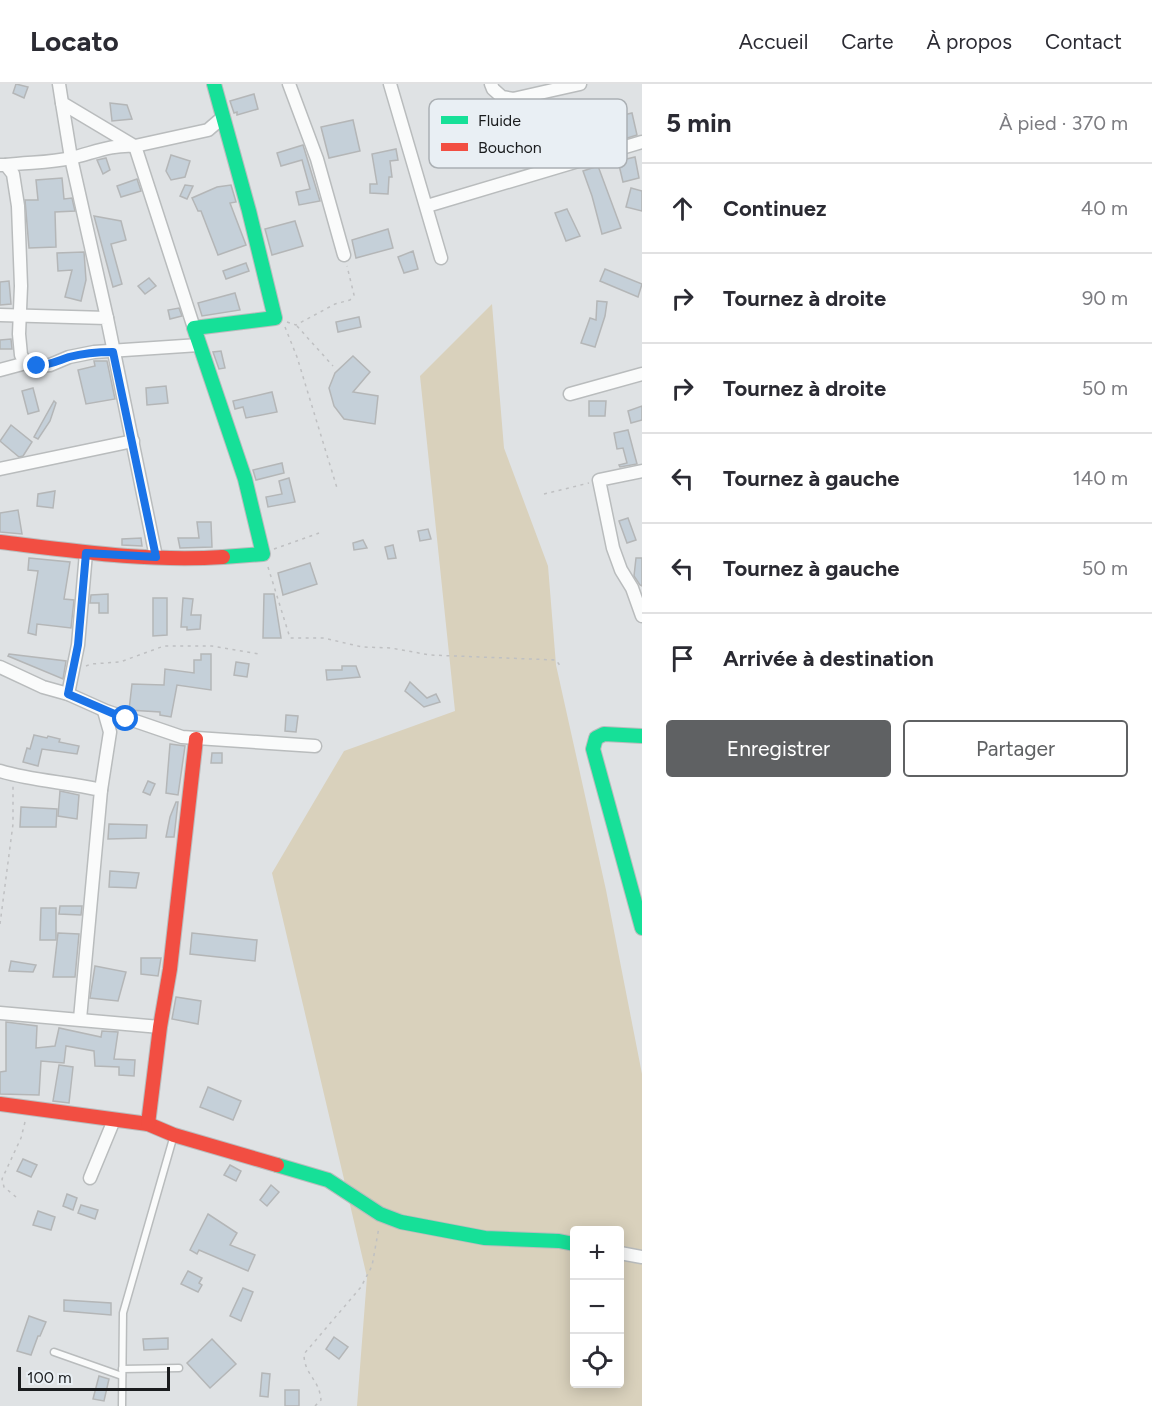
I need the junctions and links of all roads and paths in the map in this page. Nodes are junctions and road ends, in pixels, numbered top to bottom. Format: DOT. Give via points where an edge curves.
graph roads {
  1 [pos="59,84"];
  2 [pos="214,84"];
  3 [pos="289,84"];
  4 [pos="390,84"];
  5 [pos="491,84"];
  6 [pos="580,84"];
  7 [pos="62,103"];
  8 [pos="223,117"];
  9 [pos="208,130"];
  10 [pos="228,136"];
  11 [pos="642,142"];
  12 [pos="135,146"];
  13 [pos="627,146"];
  14 [pos="71,158"];
  15 [pos="3,165"];
  16 [pos="555,168"];
  17 [pos="427,206"];
  18 [pos="344,255"];
  19 [pos="441,258"];
  20 [pos="0,315"];
  21 [pos="20,315"];
  22 [pos="107,318"];
  23 [pos="275,318"];
  24 [pos="296,325"];
  25 [pos="194,328"];
  26 [pos="199,345"];
  27 [pos="113,352"];
  28 [pos="26,363"];
  29 [pos="333,366"];
  30 [pos="0,370"];
  31 [pos="642,374"];
  32 [pos="570,394"];
  33 [pos="133,441"];
  34 [pos="0,469"];
  35 [pos="642,471"];
  36 [pos="599,480"];
  37 [pos="337,488"];
  38 [pos="544,494"];
  39 [pos="319,533"];
  40 [pos="0,542"];
  41 [pos="86,553"];
  42 [pos="263,554"];
  43 [pos="156,557"];
  44 [pos="642,616"];
  45 [pos="259,654"];
  46 [pos="0,667"];
  47 [pos="561,667"];
  48 [pos="72,674"];
  49 [pos="68,694"];
  50 [pos="104,711"];
  51 [pos="126,719"];
  52 [pos="110,732"];
  53 [pos="642,736"];
  54 [pos="196,739"];
  55 [pos="315,746"];
  56 [pos="0,771"];
  57 [pos="13,775"];
  58 [pos="101,790"];
  59 [pos="0,924"];
  60 [pos="642,928"];
  61 [pos="0,1013"];
  62 [pos="80,1019"];
  63 [pos="160,1027"];
  64 [pos="0,1104"];
  65 [pos="28,1108"];
  66 [pos="114,1120"];
  67 [pos="148,1124"];
  68 [pos="174,1135"];
  69 [pos="90,1178"];
  70 [pos="16,1197"];
  71 [pos="380,1214"];
  72 [pos="570,1243"];
  73 [pos="624,1254"];
  74 [pos="642,1257"];
  75 [pos="54,1352"];
  76 [pos="179,1368"];
  77 [pos="122,1369"];
  78 [pos="122,1376"];
  79 [pos="122,1406"];
  80 [pos="315,1406"];
  1 -- 7 [label="street"];
  2 -- 8 [label="street"];
  3 -- 18 [label="street" via="317,159"];
  4 -- 17 [label="street"];
  5 -- 6 [label="street" via="502,97 513,99"];
  7 -- 12 [label="street"];
  7 -- 14 [label="street"];
  8 -- 9 [label="street"];
  8 -- 10 [label="street"];
  9 -- 10 [label="street"];
  9 -- 12 [label="street"];
  10 -- 23 [label="street"];
  11 -- 13 [label="street"];
  12 -- 14 [label="street" via="122,145"];
  12 -- 25 [label="street"];
  14 -- 15 [label="street"];
  14 -- 22 [label="street"];
  15 -- 21 [label="street" via="13,174 18,206"];
  16 -- 17 [label="street"];
  17 -- 19 [label="street"];
  18 -- 24 [label="path" via="354,296"];
  20 -- 21 [label="street"];
  21 -- 22 [label="street"];
  21 -- 28 [label="street" via="21,349"];
  22 -- 27 [label="street"];
  23 -- 24 [label="path"];
  23 -- 25 [label="street"];
  23 -- 37 [label="path" via="285,327 297,357"];
  24 -- 29 [label="path"];
  25 -- 26 [label="street"];
  26 -- 27 [label="street"];
  26 -- 42 [label="street" via="244,479"];
  27 -- 28 [label="street" via="94,352 50,365"];
  27 -- 33 [label="street"];
  28 -- 30 [label="street"];
  31 -- 32 [label="street"];
  33 -- 34 [label="street"];
  33 -- 43 [label="street"];
  35 -- 36 [label="street"];
  36 -- 38 [label="path"];
  36 -- 44 [label="street" via="613,548"];
  39 -- 42 [label="path"];
  40 -- 41 [label="street"];
  41 -- 43 [label="street"];
  41 -- 48 [label="street"];
  42 -- 43 [label="street"];
  42 -- 47 [label="path" via="290,638 324,638 362,648 430,655 556,660"];
  45 -- 48 [label="path" via="212,646 164,646 120,662 91,663"];
  46 -- 49 [label="street"];
  48 -- 49 [label="street"];
  49 -- 50 [label="street"];
  50 -- 51 [label="street"];
  50 -- 52 [label="street"];
  51 -- 52 [label="street"];
  51 -- 54 [label="street"];
  52 -- 58 [label="street"];
  53 -- 60 [label="street" via="604,734 596,738 594,749"];
  54 -- 55 [label="street"];
  54 -- 63 [label="street"];
  56 -- 57 [label="street"];
  57 -- 58 [label="street"];
  57 -- 59 [label="path" via="13,824"];
  58 -- 62 [label="street"];
  61 -- 62 [label="street"];
  62 -- 63 [label="street"];
  63 -- 67 [label="street"];
  64 -- 65 [label="street"];
  65 -- 66 [label="street"];
  65 -- 70 [label="path" via="21,1138 2,1179 4,1187"];
  66 -- 67 [label="street"];
  66 -- 69 [label="street"];
  67 -- 68 [label="street"];
  68 -- 71 [label="street" via="328,1180"];
  68 -- 77 [label="lane" via="123,1313"];
  71 -- 72 [label="street" via="401,1222 485,1238"];
  71 -- 80 [label="path" via="372,1266 361,1287 304,1354 304,1364 320,1388 321,1400"];
  73 -- 74 [label="street"];
  75 -- 78 [label="lane"];
  76 -- 77 [label="lane"];
  77 -- 78 [label="lane"];
  78 -- 79 [label="lane"];
}
